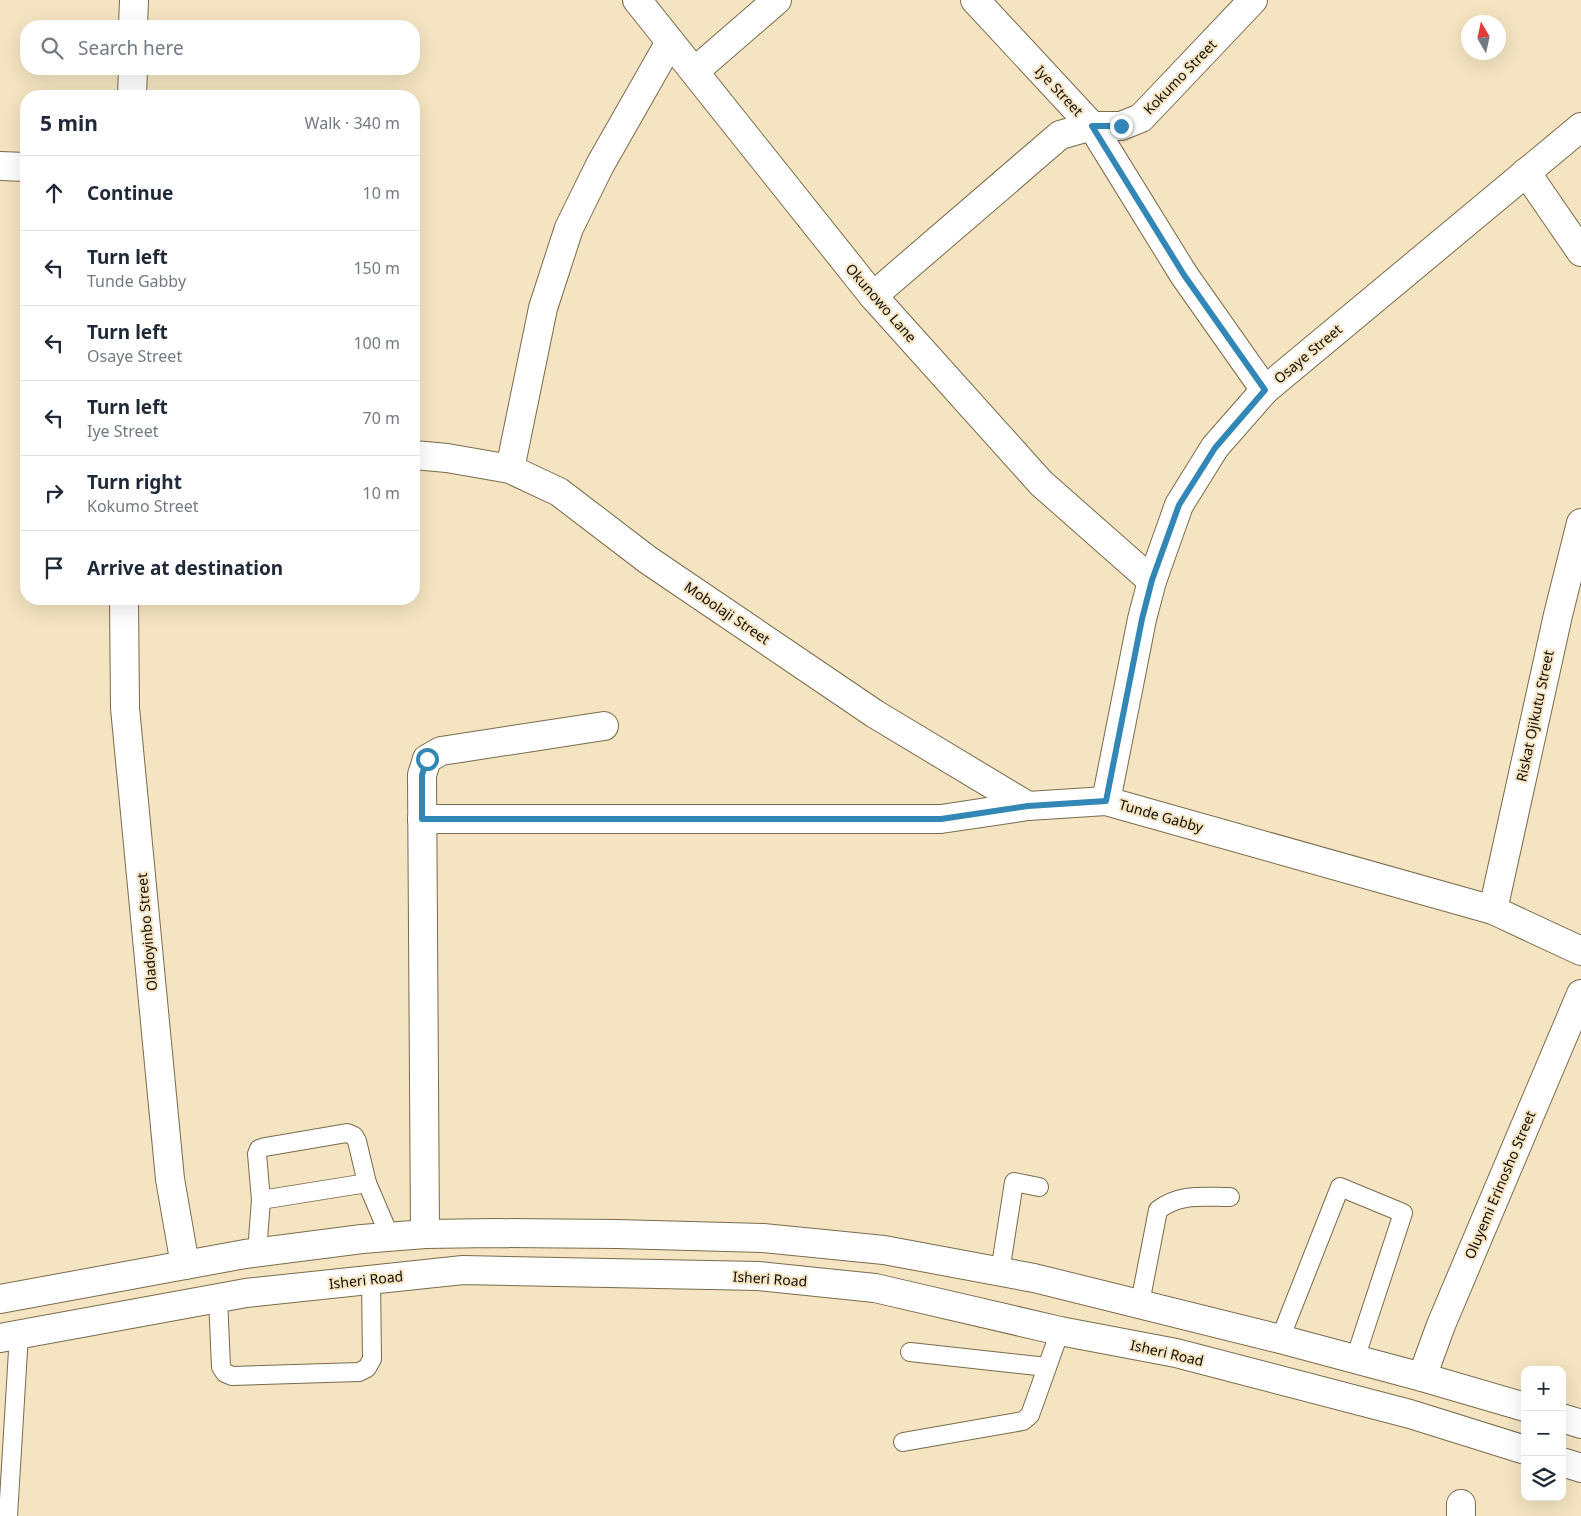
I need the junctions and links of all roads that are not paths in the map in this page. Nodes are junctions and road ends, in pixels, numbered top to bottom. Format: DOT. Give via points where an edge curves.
graph roads {
  1 [pos="134,0"];
  2 [pos="638,0"];
  3 [pos="777,0"];
  4 [pos="975,0"];
  5 [pos="1253,0"];
  6 [pos="133,20"];
  7 [pos="670,42"];
  8 [pos="695,72"];
  9 [pos="132,75"];
  10 [pos="132,90"];
  11 [pos="1092,126"];
  12 [pos="1581,127"];
  13 [pos="0,166"];
  14 [pos="20,167"];
  15 [pos="1526,172"];
  16 [pos="1581,252"];
  17 [pos="873,296"];
  18 [pos="1265,390"];
  19 [pos="420,456"];
  20 [pos="510,469"];
  21 [pos="1581,523"];
  22 [pos="1152,580"];
  23 [pos="124,605"];
  24 [pos="604,726"];
  25 [pos="1106,801"];
  26 [pos="1028,806"];
  27 [pos="422,819"];
  28 [pos="1493,910"];
  29 [pos="1581,951"];
  30 [pos="1581,994"];
  31 [pos="367,1183"];
  32 [pos="1039,1187"];
  33 [pos="1230,1197"];
  34 [pos="261,1200"];
  35 [pos="425,1234"];
  36 [pos="390,1237"];
  37 [pos="884,1250"];
  38 [pos="256,1252"];
  39 [pos="185,1265"];
  40 [pos="1000,1272"];
  41 [pos="371,1280"];
  42 [pos="876,1288"];
  43 [pos="218,1298"];
  44 [pos="0,1299"];
  45 [pos="1140,1303"];
  46 [pos="1060,1331"];
  47 [pos="10,1336"];
  48 [pos="1280,1339"];
  49 [pos="910,1352"];
  50 [pos="1356,1359"];
  51 [pos="1047,1367"];
  52 [pos="1422,1377"];
  53 [pos="1521,1406"];
  54 [pos="1566,1419"];
  55 [pos="1581,1424"];
  56 [pos="903,1442"];
  57 [pos="1521,1449"];
  58 [pos="1566,1463"];
  59 [pos="1581,1468"];
  60 [pos="8,1516"];
  1 -- 6 [label="street"];
  2 -- 7 [label="street, Okunowo Lane"];
  3 -- 8 [label="street"];
  4 -- 11 [label="street, Iye Street"];
  5 -- 11 [label="street, Kokumo Street" via="1141,118 1121,126"];
  7 -- 8 [label="street, Okunowo Lane"];
  7 -- 20 [label="street" via="600,165 569,228 543,308"];
  8 -- 17 [label="street, Okunowo Lane"];
  9 -- 10 [label="street"];
  11 -- 17 [label="street, Kokumo Street" via="1060,135"];
  11 -- 18 [label="street, Iye Street" via="1184,275"];
  12 -- 15 [label="street, Osaye Street"];
  13 -- 14 [label="street"];
  15 -- 16 [label="street"];
  15 -- 18 [label="street, Osaye Street"];
  17 -- 22 [label="street, Okunowo Lane" via="1041,483"];
  18 -- 22 [label="street, Osaye Street" via="1215,448 1179,505"];
  19 -- 20 [label="street, Mobolaji Street"];
  20 -- 26 [label="street, Mobolaji Street" via="560,492 648,560 876,714"];
  21 -- 28 [label="street, Riskat Ojikutu Street"];
  22 -- 25 [label="street, Osaye Street"];
  23 -- 39 [label="street, Oladoyinbo Street" via="125,708 170,1179"];
  24 -- 27 [label="street" via="441,751 427,759 422,775"];
  25 -- 26 [label="street, Tunde Gabby"];
  25 -- 28 [label="street, Tunde Gabby"];
  26 -- 27 [label="street, Tunde Gabby" via="941,819"];
  27 -- 35 [label="street"];
  28 -- 29 [label="street, Tunde Gabby"];
  30 -- 52 [label="street, Oluyemi Erinosho Street"];
  31 -- 34 [label="lane"];
  31 -- 34 [label="lane" via="357,1141 347,1133 265,1146 257,1154"];
  31 -- 36 [label="lane"];
  32 -- 40 [label="lane" via="1014,1182"];
  33 -- 45 [label="lane" via="1182,1198 1168,1202 1158,1210"];
  34 -- 38 [label="lane"];
  35 -- 36 [label="street"];
  35 -- 37 [label="street" via="754,1238"];
  36 -- 38 [label="street"];
  37 -- 40 [label="street"];
  37 -- 42 [label="street"];
  38 -- 39 [label="street"];
  39 -- 44 [label="street"];
  40 -- 45 [label="street"];
  41 -- 42 [label="street, Isheri Road" via="463,1270 599,1272 758,1276"];
  41 -- 43 [label="street, Isheri Road" via="246,1292"];
  41 -- 43 [label="lane" via="372,1359 367,1368 359,1372 232,1376 225,1373 221,1366"];
  42 -- 46 [label="street, Isheri Road"];
  43 -- 47 [label="street, Isheri Road"];
  45 -- 48 [label="street"];
  46 -- 51 [label="lane"];
  46 -- 57 [label="street, Isheri Road" via="1176,1353 1410,1414"];
  47 -- 60 [label="lane"];
  48 -- 50 [label="street"];
  48 -- 50 [label="lane" via="1340,1187 1403,1213"];
  49 -- 51 [label="lane"];
  50 -- 52 [label="street"];
  51 -- 56 [label="lane" via="1030,1415 1023,1421"];
  52 -- 53 [label="street"];
  54 -- 55 [label="street"];
  58 -- 59 [label="street"];
}
